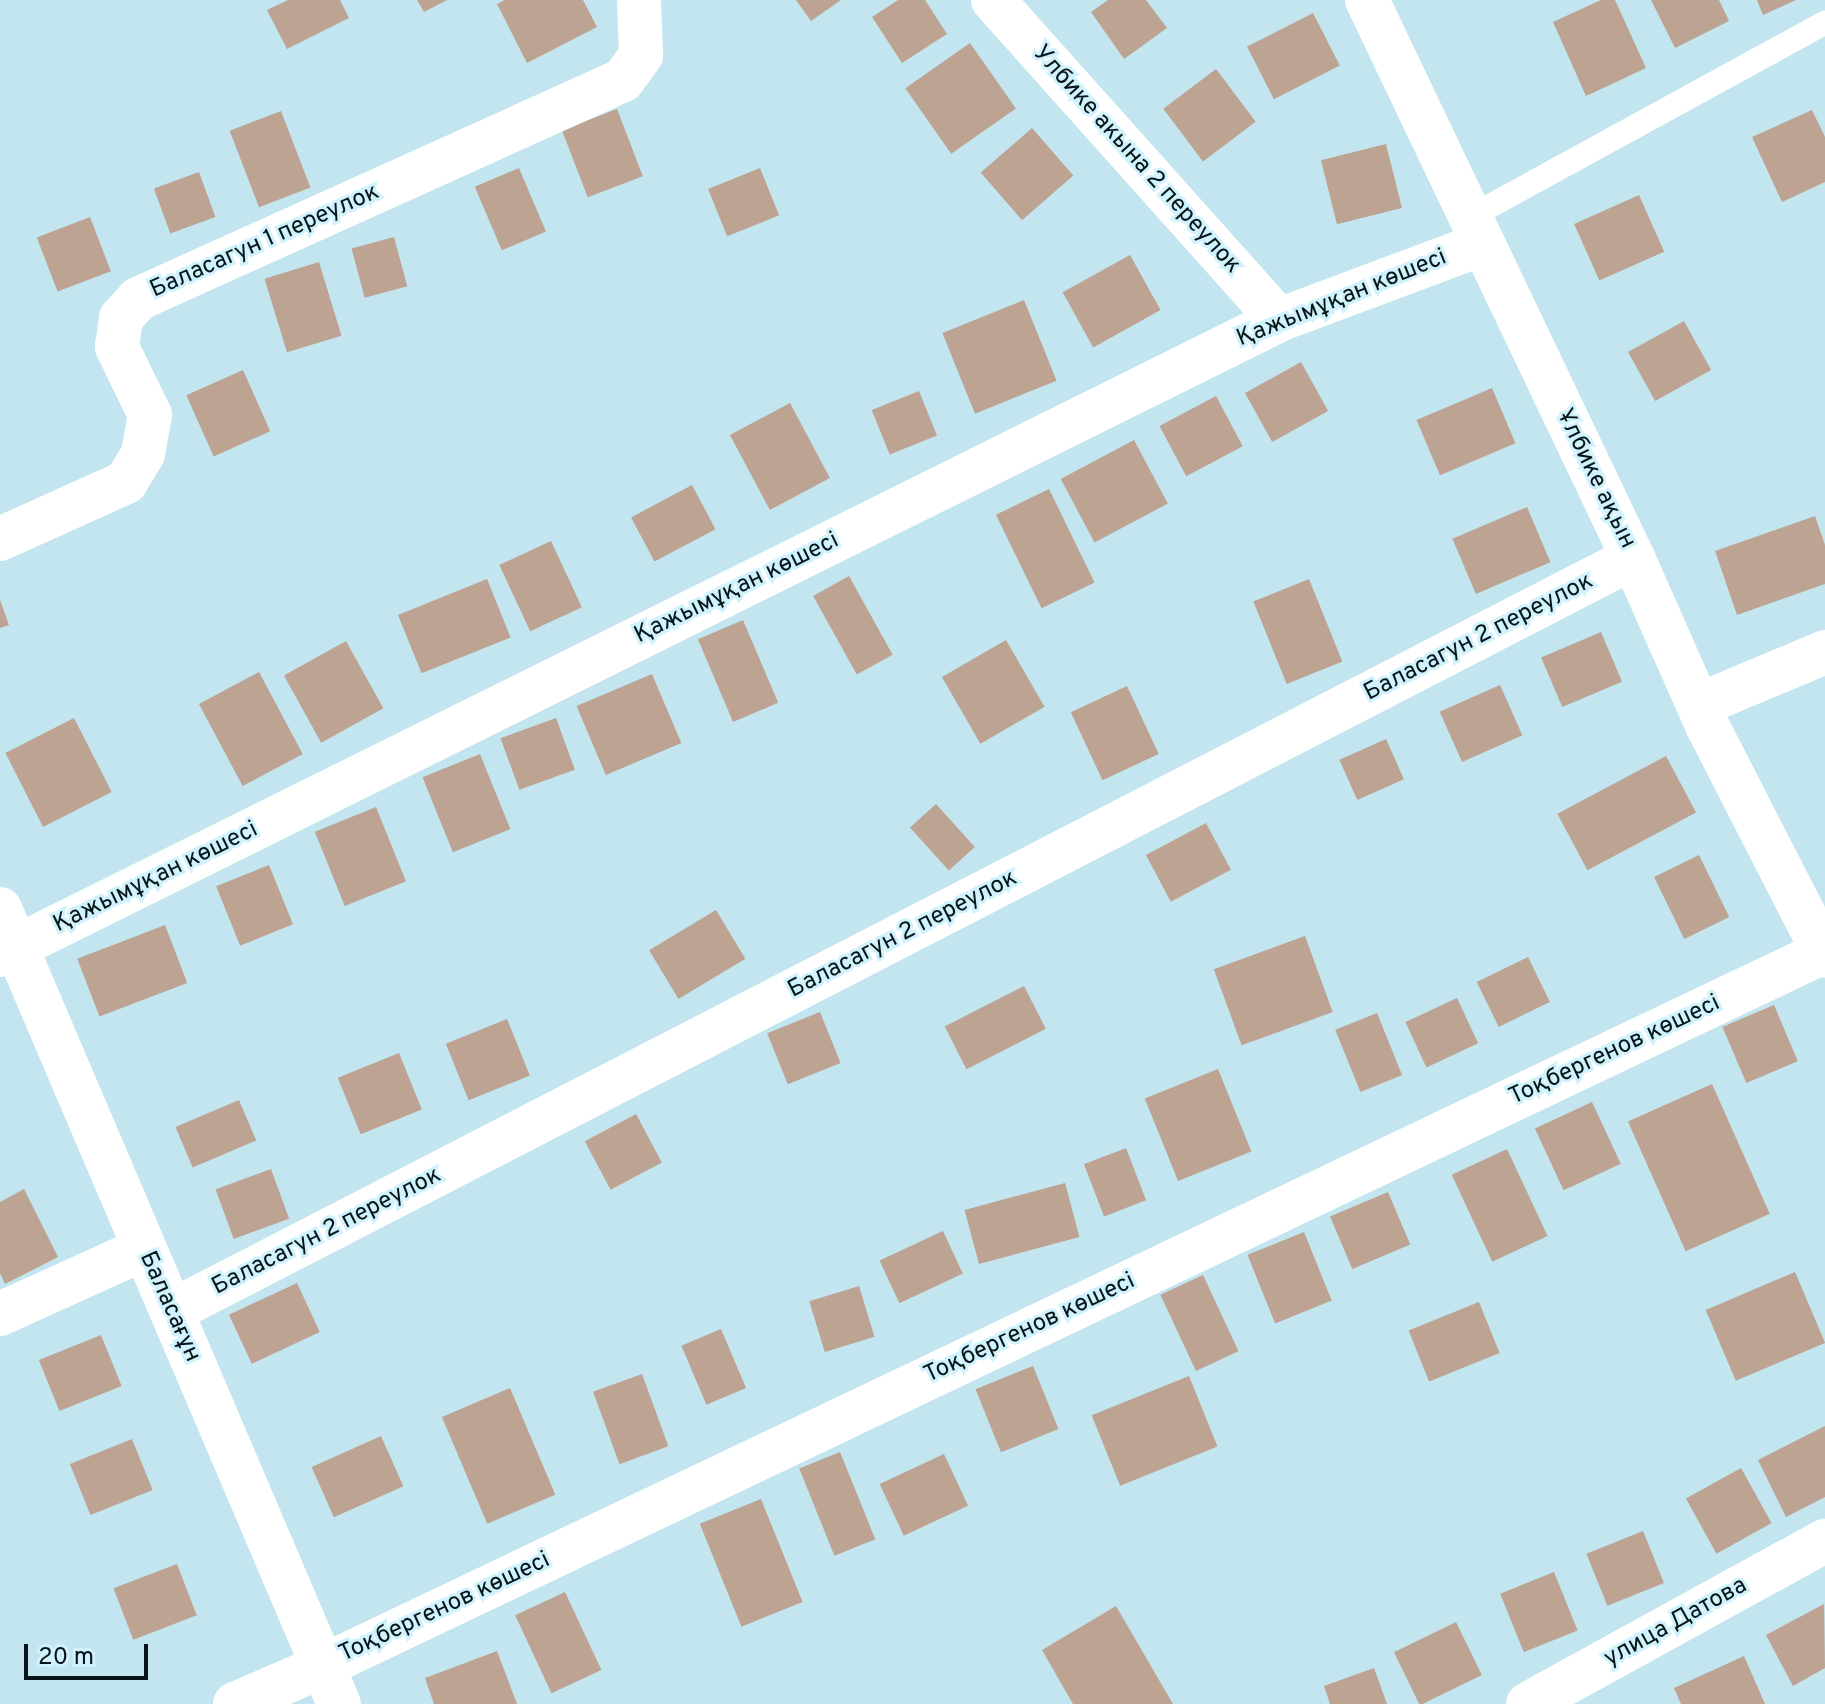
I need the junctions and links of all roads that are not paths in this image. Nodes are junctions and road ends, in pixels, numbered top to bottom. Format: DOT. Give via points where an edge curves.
graph roads {
  1 [pos="639,0"];
  2 [pos="993,0"];
  3 [pos="1367,0"];
  4 [pos="1825,23"];
  5 [pos="1476,230"];
  6 [pos="1279,320"];
  7 [pos="0,539"];
  8 [pos="1633,558"];
  9 [pos="1825,652"];
  10 [pos="1699,705"];
  11 [pos="5,937"];
  12 [pos="1824,954"];
  13 [pos="143,1249"];
  14 [pos="172,1311"];
  15 [pos="0,1314"];
  16 [pos="1825,1541"];
  17 [pos="331,1685"];
  18 [pos="235,1704"];
  19 [pos="1528,1704"];
  1 -- 7 [label="street, Баласагун 1 переулок" via="641,55 623,80 138,299 121,318 117,347 150,415 143,454 126,482"];
  2 -- 6 [label="street, Улбике акына 2 переулок"];
  3 -- 5 [label="street, Ұлбике ақын"];
  4 -- 5 [label="lane"];
  5 -- 6 [label="street, Қажымұқан көшесі"];
  5 -- 8 [label="street, Ұлбике ақын"];
  6 -- 11 [label="street, Қажымұқан көшесі"];
  8 -- 10 [label="street, Ұлбике ақын"];
  8 -- 14 [label="street, Баласагун 2 переулок"];
  9 -- 10 [label="street"];
  10 -- 12 [label="street, Ұлбике ақын"];
  11 -- 13 [label="street, Баласағұн"];
  12 -- 17 [label="street, Тоқбергенов көшесі"];
  13 -- 14 [label="street, Баласағұн"];
  13 -- 15 [label="street"];
  14 -- 17 [label="street, Баласағұн"];
  16 -- 19 [label="street, улица Датова"];
  17 -- 18 [label="street, Тоқбергенов көшесі"];
}
